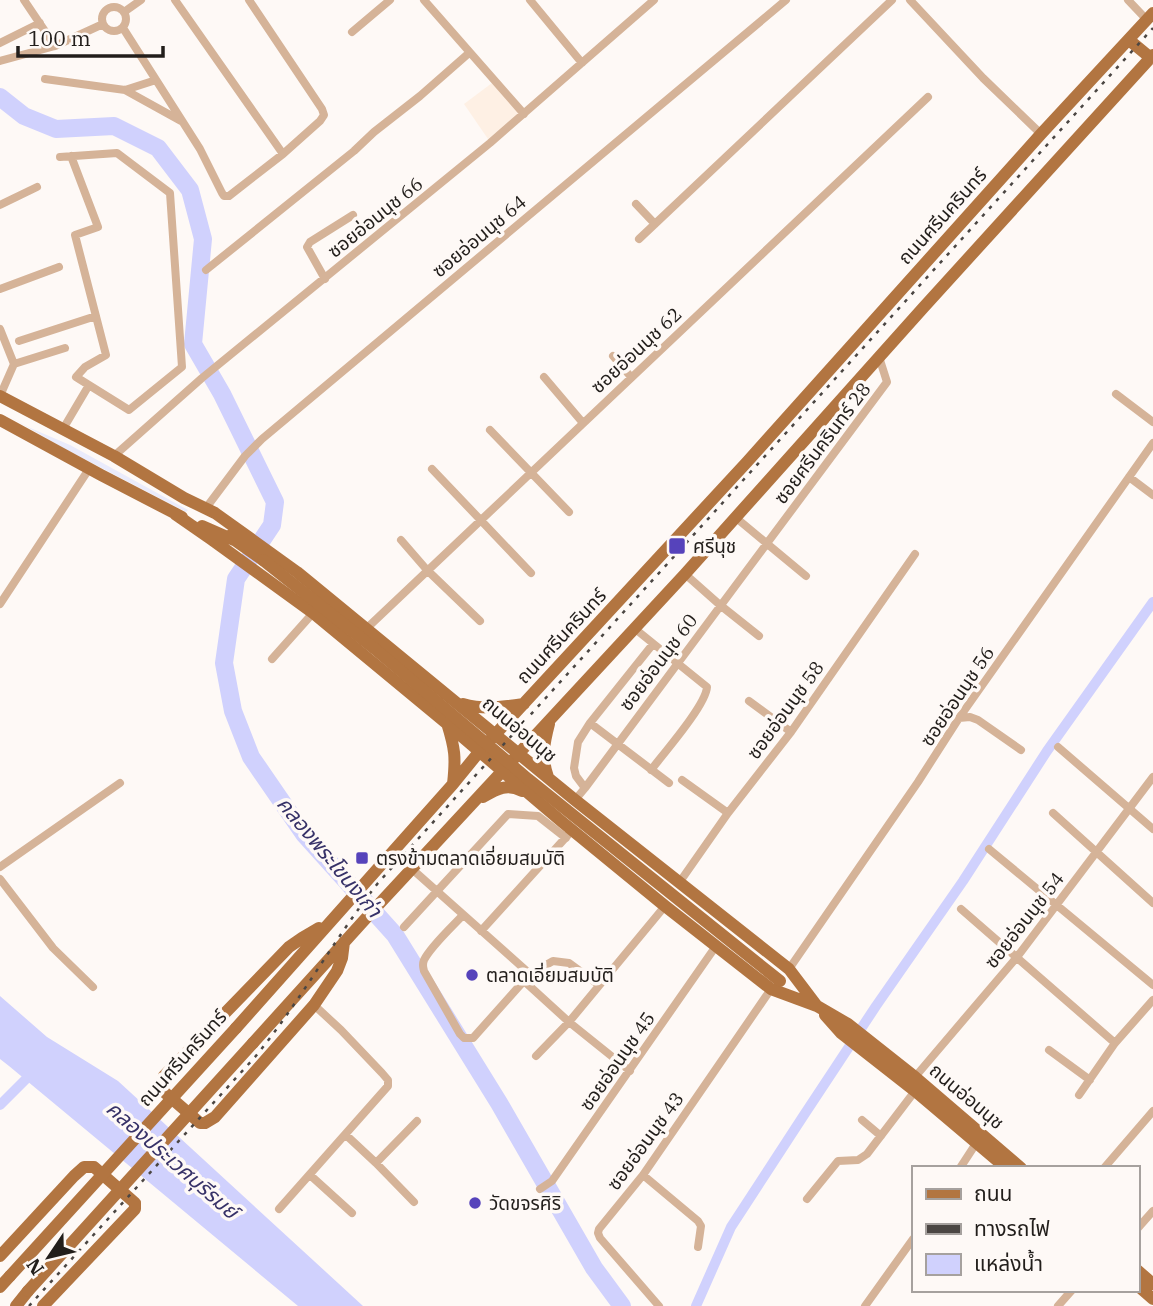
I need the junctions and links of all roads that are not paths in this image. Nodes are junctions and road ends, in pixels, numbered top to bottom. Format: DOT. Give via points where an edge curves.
graph roads {
  1 [pos="24,0"];
  2 [pos="101,0"];
  3 [pos="141,0"];
  4 [pos="175,0"];
  5 [pos="249,0"];
  6 [pos="390,0"];
  7 [pos="424,0"];
  8 [pos="530,0"];
  9 [pos="638,0"];
  10 [pos="654,0"];
  11 [pos="786,0"];
  12 [pos="892,0"];
  13 [pos="910,0"];
  14 [pos="1128,0"];
  15 [pos="644,8"];
  16 [pos="108,9"];
  17 [pos="124,12"];
  18 [pos="1150,16"];
  19 [pos="40,23"];
  20 [pos="103,24"];
  21 [pos="123,28"];
  22 [pos="352,32"];
  23 [pos="1129,40"];
  24 [pos="0,43"];
  25 [pos="55,46"];
  26 [pos="469,52"];
  27 [pos="1152,57"];
  28 [pos="0,61"];
  29 [pos="582,62"];
  30 [pos="45,79"];
  31 [pos="156,80"];
  32 [pos="125,90"];
  33 [pos="928,97"];
  34 [pos="524,114"];
  35 [pos="183,123"];
  36 [pos="1041,134"];
  37 [pos="283,154"];
  38 [pos="71,156"];
  39 [pos="60,157"];
  40 [pos="37,187"];
  41 [pos="636,204"];
  42 [pos="0,205"];
  43 [pos="353,215"];
  44 [pos="655,224"];
  45 [pos="639,239"];
  46 [pos="59,267"];
  47 [pos="206,270"];
  48 [pos="324,279"];
  49 [pos="0,289"];
  50 [pos="96,316"];
  51 [pos="0,329"];
  52 [pos="19,341"];
  53 [pos="65,348"];
  54 [pos="613,356"];
  55 [pos="879,357"];
  56 [pos="14,364"];
  57 [pos="544,377"];
  58 [pos="631,377"];
  59 [pos="89,385"];
  60 [pos="1116,394"];
  61 [pos="0,396"];
  62 [pos="0,420"];
  63 [pos="1153,422"];
  64 [pos="583,423"];
  65 [pos="63,429"];
  66 [pos="490,430"];
  67 [pos="1153,443"];
  68 [pos="114,456"];
  69 [pos="89,469"];
  70 [pos="432,469"];
  71 [pos="531,472"];
  72 [pos="1129,477"];
  73 [pos="1153,495"];
  74 [pos="184,498"];
  75 [pos="206,508"];
  76 [pos="569,512"];
  77 [pos="175,514"];
  78 [pos="735,517"];
  79 [pos="480,520"];
  80 [pos="234,540"];
  81 [pos="401,540"];
  82 [pos="766,544"];
  83 [pos="915,554"];
  84 [pos="427,570"];
  85 [pos="531,573"];
  86 [pos="685,574"];
  87 [pos="806,576"];
  88 [pos="0,604"];
  89 [pos="720,605"];
  90 [pos="313,613"];
  91 [pos="480,621"];
  92 [pos="367,628"];
  93 [pos="634,628"];
  94 [pos="759,636"];
  95 [pos="653,644"];
  96 [pos="272,659"];
  97 [pos="678,662"];
  98 [pos="431,681"];
  99 [pos="416,698"];
  100 [pos="749,701"];
  101 [pos="459,703"];
  102 [pos="524,704"];
  103 [pos="959,718"];
  104 [pos="550,720"];
  105 [pos="446,723"];
  106 [pos="590,723"];
  107 [pos="791,732"];
  108 [pos="495,735"];
  109 [pos="617,744"];
  110 [pos="1058,747"];
  111 [pos="1020,750"];
  112 [pos="479,752"];
  113 [pos="519,753"];
  114 [pos="651,770"];
  115 [pos="502,771"];
  116 [pos="548,777"];
  117 [pos="1153,777"];
  118 [pos="682,780"];
  119 [pos="120,783"];
  120 [pos="669,783"];
  121 [pos="453,784"];
  122 [pos="585,788"];
  123 [pos="531,796"];
  124 [pos="575,800"];
  125 [pos="473,803"];
  126 [pos="1130,807"];
  127 [pos="728,813"];
  128 [pos="1053,814"];
  129 [pos="561,821"];
  130 [pos="1153,829"];
  131 [pos="569,833"];
  132 [pos="989,849"];
  133 [pos="1096,852"];
  134 [pos="0,867"];
  135 [pos="412,869"];
  136 [pos="0,879"];
  137 [pos="679,883"];
  138 [pos="437,892"];
  139 [pos="1153,903"];
  140 [pos="1055,905"];
  141 [pos="665,906"];
  142 [pos="961,909"];
  143 [pos="463,915"];
  144 [pos="327,924"];
  145 [pos="404,927"];
  146 [pos="481,931"];
  147 [pos="344,942"];
  148 [pos="716,946"];
  149 [pos="1017,957"];
  150 [pos="789,969"];
  151 [pos="527,978"];
  152 [pos="599,985"];
  153 [pos="775,985"];
  154 [pos="1153,985"];
  155 [pos="93,987"];
  156 [pos="1153,1000"];
  157 [pos="314,1005"];
  158 [pos="817,1006"];
  159 [pos="569,1022"];
  160 [pos="1115,1043"];
  161 [pos="1049,1049"];
  162 [pos="536,1056"];
  163 [pos="630,1071"];
  164 [pos="1090,1080"];
  165 [pos="913,1085"];
  166 [pos="1079,1095"];
  167 [pos="1153,1111"];
  168 [pos="862,1120"];
  169 [pos="417,1121"];
  170 [pos="346,1135"];
  171 [pos="881,1136"];
  172 [pos="977,1142"];
  173 [pos="376,1163"];
  174 [pos="961,1166"];
  175 [pos="1004,1166"];
  176 [pos="1018,1166"];
  177 [pos="1106,1166"];
  178 [pos="310,1175"];
  179 [pos="643,1175"];
  180 [pos="546,1186"];
  181 [pos="807,1199"];
  182 [pos="414,1202"];
  183 [pos="279,1209"];
  184 [pos="352,1213"];
  185 [pos="912,1239"];
  186 [pos="698,1247"];
  187 [pos="0,1256"];
  188 [pos="1139,1272"];
  189 [pos="1153,1284"];
  190 [pos="0,1287"];
  191 [pos="1139,1287"];
  192 [pos="1070,1292"];
  193 [pos="1153,1299"];
  194 [pos="16,1306"];
  195 [pos="43,1306"];
  196 [pos="660,1306"];
  197 [pos="864,1306"];
  198 [pos="1058,1306"];
  1 -- 19 [label="street"];
  2 -- 16 [label="street"];
  3 -- 17 [label="street"];
  4 -- 37 [label="street"];
  5 -- 37 [label="street" via="324,115"];
  6 -- 22 [label="street"];
  7 -- 26 [label="street"];
  8 -- 29 [label="street"];
  9 -- 15 [label="street"];
  10 -- 15 [label="street, ซอยอ่อนนุช 66"];
  11 -- 75 [label="street, ซอยอ่อนนุช 64" via="262,439"];
  12 -- 44 [label="street"];
  13 -- 36 [label="street"];
  14 -- 18 [label="street"];
  15 -- 29 [label="street, ซอยอ่อนนุช 66"];
  16 -- 17 [label="street"];
  16 -- 20 [label="street"];
  17 -- 21 [label="street"];
  18 -- 23 [label="main road, ถนนศรีนครินทร์"];
  19 -- 24 [label="street"];
  19 -- 25 [label="street"];
  20 -- 21 [label="street" via="112,32"];
  20 -- 25 [label="street"];
  21 -- 31 [label="street"];
  23 -- 27 [label="main road"];
  23 -- 36 [label="main road, ถนนศรีนครินทร์"];
  25 -- 28 [label="street"];
  26 -- 34 [label="street"];
  26 -- 47 [label="street"];
  27 -- 55 [label="main road"];
  29 -- 34 [label="street, ซอยอ่อนนุช 66"];
  30 -- 32 [label="street"];
  31 -- 32 [label="street"];
  31 -- 35 [label="street"];
  32 -- 35 [label="street"];
  33 -- 58 [label="street, ซอยอ่อนนุช 62"];
  34 -- 48 [label="street, ซอยอ่อนนุช 66"];
  35 -- 37 [label="street" via="224,196"];
  36 -- 102 [label="main road, ถนนศรีนครินทร์"];
  38 -- 39 [label="street"];
  38 -- 50 [label="street" via="98,227 75,235"];
  38 -- 59 [label="street" via="117,153 170,193 182,366 128,410"];
  40 -- 42 [label="street"];
  41 -- 44 [label="street"];
  43 -- 48 [label="street" via="307,247"];
  44 -- 45 [label="street"];
  46 -- 49 [label="street"];
  48 -- 68 [label="street, ซอยอ่อนนุช 66"];
  50 -- 52 [label="street"];
  50 -- 59 [label="street" via="106,355 76,377"];
  51 -- 56 [label="street"];
  53 -- 56 [label="street"];
  54 -- 58 [label="street"];
  55 -- 78 [label="main road"];
  55 -- 82 [label="street, ซอยศรีนครินทร์ 28" via="887,382"];
  56 -- 61 [label="street"];
  57 -- 64 [label="street"];
  58 -- 64 [label="street, ซอยอ่อนนุช 62"];
  59 -- 65 [label="street"];
  60 -- 63 [label="street"];
  61 -- 65 [label="main road, ถนนอ่อนนุช"];
  62 -- 69 [label="main road, ถนนอ่อนนุช"];
  64 -- 71 [label="street, ซอยอ่อนนุช 62"];
  65 -- 68 [label="main road, ถนนอ่อนนุช"];
  66 -- 71 [label="street"];
  67 -- 72 [label="street, ซอยอ่อนนุช 56"];
  68 -- 74 [label="main road, ถนนอ่อนนุช"];
  69 -- 77 [label="main road, ถนนอ่อนนุช"];
  69 -- 88 [label="street"];
  70 -- 79 [label="street"];
  71 -- 76 [label="street"];
  71 -- 79 [label="street, ซอยอ่อนนุช 62"];
  72 -- 73 [label="street"];
  72 -- 103 [label="street, ซอยอ่อนนุช 56"];
  74 -- 75 [label="main road, ถนนอ่อนนุช"];
  74 -- 80 [label="main road, ถนนอ่อนนุช"];
  75 -- 92 [label="main road, ถนนอ่อนนุช"];
  77 -- 80 [label="main road, ถนนอ่อนนุช"];
  77 -- 90 [label="main road, ถนนอ่อนนุช"];
  78 -- 82 [label="street"];
  78 -- 86 [label="main road"];
  79 -- 84 [label="street, ซอยอ่อนนุช 62"];
  79 -- 85 [label="street"];
  80 -- 153 [label="main road, ถนนอ่อนนุช, bridge" via="314,599"];
  81 -- 84 [label="street"];
  82 -- 87 [label="street"];
  82 -- 89 [label="street, ซอยอ่อนนุช 60"];
  83 -- 107 [label="street, ซอยอ่อนนุช 58"];
  84 -- 91 [label="street"];
  84 -- 92 [label="street, ซอยอ่อนนุช 62"];
  86 -- 89 [label="street"];
  86 -- 93 [label="main road"];
  89 -- 94 [label="street"];
  89 -- 97 [label="street, ซอยอ่อนนุช 60"];
  90 -- 96 [label="street"];
  90 -- 99 [label="main road, ถนนอ่อนนุช"];
  92 -- 98 [label="main road, ถนนอ่อนนุช"];
  93 -- 95 [label="street"];
  93 -- 104 [label="main road"];
  95 -- 97 [label="street"];
  95 -- 106 [label="street"];
  97 -- 109 [label="street, ซอยอ่อนนุช 60"];
  97 -- 114 [label="street" via="705,684 707,693"];
  98 -- 99 [label="main road" via="433,696"];
  98 -- 101 [label="main road, ถนนอ่อนนุช"];
  99 -- 105 [label="main road, ถนนอ่อนนุช"];
  100 -- 107 [label="street"];
  101 -- 102 [label="main road" via="476,708"];
  101 -- 108 [label="main road, ถนนอ่อนนุช"];
  102 -- 108 [label="main road, ถนนศรีนครินทร์"];
  103 -- 111 [label="street" via="978,720"];
  103 -- 150 [label="street, ซอยอ่อนนุช 56"];
  104 -- 113 [label="main road"];
  104 -- 116 [label="main road" via="543,746"];
  105 -- 112 [label="main road, ถนนอ่อนนุช"];
  105 -- 121 [label="main road" via="456,760"];
  106 -- 109 [label="street"];
  106 -- 122 [label="street" via="578,742 574,768"];
  107 -- 127 [label="street, ซอยอ่อนนุช 58"];
  108 -- 112 [label="main road, ถนนศรีนครินทร์"];
  108 -- 113 [label="main road, ถนนอ่อนนุช"];
  109 -- 114 [label="street"];
  109 -- 122 [label="street, ซอยอ่อนนุช 60"];
  110 -- 126 [label="street"];
  112 -- 115 [label="main road, ถนนอ่อนนุช"];
  112 -- 121 [label="main road, ถนนศรีนครินทร์"];
  113 -- 115 [label="main road"];
  113 -- 116 [label="main road, ถนนอ่อนนุช"];
  114 -- 120 [label="street"];
  115 -- 123 [label="main road, ถนนอ่อนนุช"];
  115 -- 125 [label="main road"];
  116 -- 124 [label="main road, ถนนอ่อนนุช"];
  117 -- 126 [label="street, ซอยอ่อนนุช 54"];
  118 -- 127 [label="street"];
  119 -- 134 [label="street"];
  121 -- 144 [label="main road, ถนนศรีนครินทร์"];
  122 -- 124 [label="street, ซอยอ่อนนุช 60"];
  123 -- 125 [label="main road" via="510,786"];
  123 -- 129 [label="main road, ถนนอ่อนนุช"];
  124 -- 129 [label="main road" via="563,802"];
  124 -- 137 [label="main road, ถนนอ่อนนุช"];
  125 -- 135 [label="main road"];
  126 -- 130 [label="street"];
  126 -- 133 [label="street, ซอยอ่อนนุช 54"];
  127 -- 137 [label="street, ซอยอ่อนนุช 58"];
  128 -- 133 [label="street"];
  129 -- 131 [label="main road, ถนนอ่อนนุช"];
  131 -- 138 [label="street" via="538,816 508,814"];
  131 -- 141 [label="main road, ถนนอ่อนนุช"];
  131 -- 146 [label="street"];
  132 -- 140 [label="street"];
  133 -- 139 [label="street"];
  133 -- 140 [label="street, ซอยอ่อนนุช 54"];
  135 -- 138 [label="street"];
  135 -- 147 [label="main road"];
  136 -- 155 [label="street" via="53,948"];
  137 -- 150 [label="main road, ถนนอ่อนนุช"];
  138 -- 143 [label="street"];
  138 -- 145 [label="street"];
  140 -- 149 [label="street, ซอยอ่อนนุช 54"];
  140 -- 154 [label="street"];
  141 -- 148 [label="main road, ถนนอ่อนนุช"];
  141 -- 152 [label="street"];
  142 -- 149 [label="street"];
  143 -- 146 [label="street"];
  143 -- 151 [label="street" via="431,950 423,966 464,1038 473,1038"];
  144 -- 157 [label="main road" via="279,957 164,1076 163,1091 200,1123 210,1120"];
  144 -- 190 [label="main road, ถนนศรีนครินทร์, bridge"];
  146 -- 151 [label="street"];
  147 -- 157 [label="main road" via="334,978"];
  147 -- 194 [label="main road, bridge"];
  148 -- 153 [label="main road, ถนนอ่อนนุช"];
  148 -- 163 [label="street, ซอยอ่อนนุช 45"];
  149 -- 160 [label="street"];
  149 -- 165 [label="street, ซอยอ่อนนุช 54"];
  150 -- 158 [label="main road, ถนนอ่อนนุช"];
  151 -- 152 [label="street" via="553,961 569,962"];
  151 -- 159 [label="street"];
  152 -- 159 [label="street"];
  153 -- 158 [label="main road, ถนนอ่อนนุช"];
  153 -- 179 [label="street, ซอยอ่อนนุช 43"];
  156 -- 160 [label="street"];
  157 -- 170 [label="street" via="388,1080 387,1089"];
  158 -- 165 [label="main road, ถนนอ่อนนุช"];
  159 -- 162 [label="street"];
  159 -- 163 [label="street"];
  160 -- 164 [label="street"];
  161 -- 164 [label="street"];
  163 -- 180 [label="street, ซอยอ่อนนุช 45"];
  164 -- 166 [label="street"];
  165 -- 171 [label="street, ซอยอ่อนนุช 54"];
  165 -- 172 [label="main road, ถนนอ่อนนุช"];
  165 -- 176 [label="main road, ถนนอ่อนนุช"];
  167 -- 177 [label="street"];
  168 -- 171 [label="street"];
  169 -- 173 [label="street"];
  170 -- 173 [label="street"];
  170 -- 178 [label="street"];
  171 -- 181 [label="street, ซอยอ่อนนุช 54" via="858,1160 838,1161"];
  172 -- 174 [label="street"];
  172 -- 175 [label="main road, ถนนอ่อนนุช"];
  173 -- 182 [label="street"];
  178 -- 183 [label="street"];
  178 -- 184 [label="street"];
  179 -- 186 [label="street" via="698,1221"];
  179 -- 196 [label="street, ซอยอ่อนนุช 43" via="598,1233"];
  185 -- 197 [label="street"];
  187 -- 195 [label="main road" via="84,1167 94,1167 135,1203 135,1209"];
  188 -- 189 [label="main road"];
  191 -- 193 [label="main road"];
  192 -- 198 [label="street"];
}
